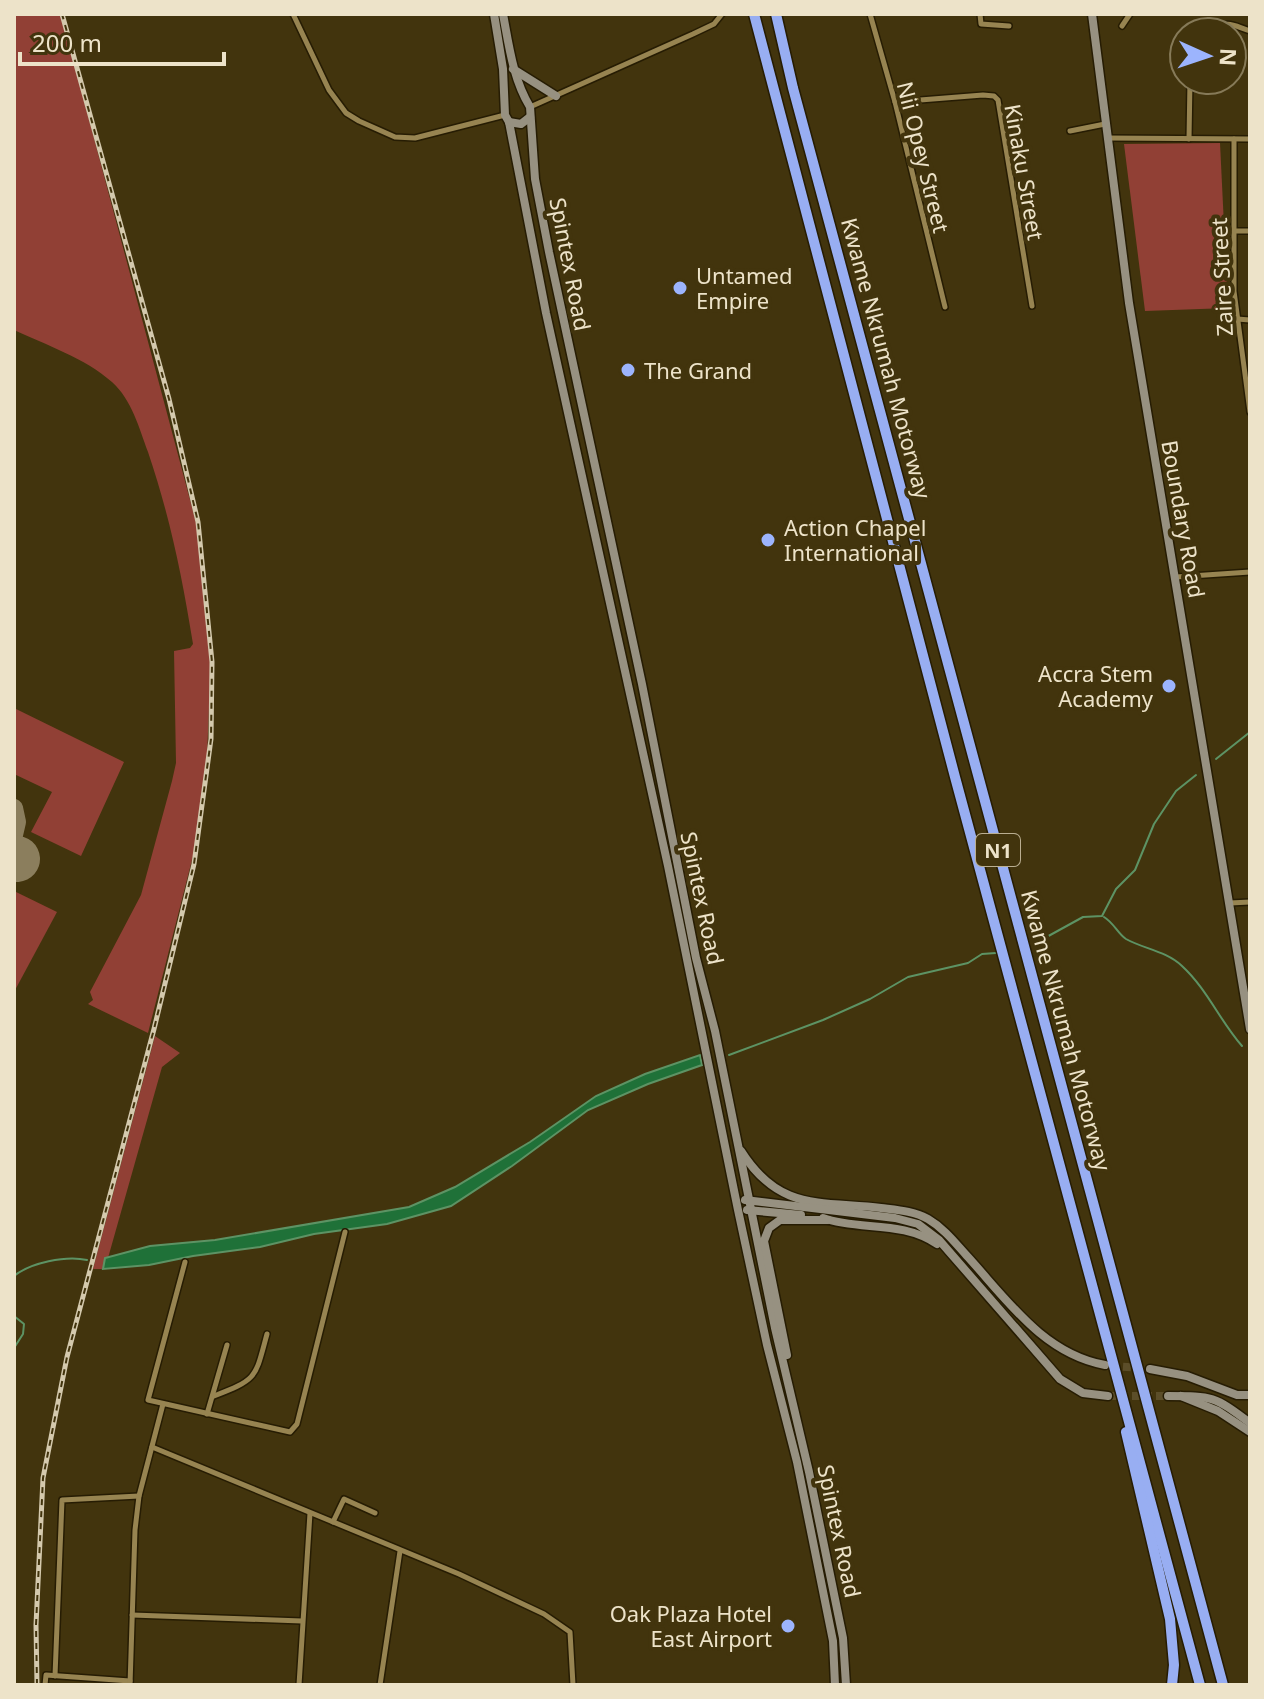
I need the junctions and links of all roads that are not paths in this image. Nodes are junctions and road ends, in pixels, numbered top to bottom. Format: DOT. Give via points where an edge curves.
graph roads {
  1 [pos="293,14"];
  2 [pos="494,14"];
  3 [pos="503,14"];
  4 [pos="722,14"];
  5 [pos="754,14"];
  6 [pos="776,14"];
  7 [pos="870,14"];
  8 [pos="980,14"];
  9 [pos="1092,14"];
  10 [pos="1130,14"];
  11 [pos="1009,26"];
  12 [pos="1122,26"];
  13 [pos="513,69"];
  14 [pos="556,96"];
  15 [pos="1190,96"];
  16 [pos="895,102"];
  17 [pos="528,108"];
  18 [pos="507,114"];
  19 [pos="1105,124"];
  20 [pos="1070,131"];
  21 [pos="1107,138"];
  22 [pos="1189,139"];
  23 [pos="1234,139"];
  24 [pos="1250,139"];
  25 [pos="1234,231"];
  26 [pos="1250,231"];
  27 [pos="1032,306"];
  28 [pos="945,307"];
  29 [pos="1237,319"];
  30 [pos="1250,320"];
  31 [pos="1250,412"];
  32 [pos="1250,572"];
  33 [pos="1176,577"];
  34 [pos="1250,902"];
  35 [pos="1230,903"];
  36 [pos="1249,1010"];
  37 [pos="1250,1029"];
  38 [pos="738,1147"];
  39 [pos="749,1205"];
  40 [pos="737,1206"];
  41 [pos="828,1220"];
  42 [pos="345,1232"];
  43 [pos="947,1251"];
  44 [pos="185,1262"];
  45 [pos="982,1273"];
  46 [pos="982,1291"];
  47 [pos="267,1334"];
  48 [pos="227,1345"];
  49 [pos="1105,1365"];
  50 [pos="1150,1369"];
  51 [pos="789,1388"];
  52 [pos="1250,1395"];
  53 [pos="214,1396"];
  54 [pos="1108,1396"];
  55 [pos="1168,1396"];
  56 [pos="1181,1396"];
  57 [pos="163,1404"];
  58 [pos="1124,1406"];
  59 [pos="207,1414"];
  60 [pos="1250,1420"];
  61 [pos="1250,1432"];
  62 [pos="152,1447"];
  63 [pos="139,1496"];
  64 [pos="310,1513"];
  65 [pos="375,1513"];
  66 [pos="333,1522"];
  67 [pos="400,1551"];
  68 [pos="132,1615"];
  69 [pos="302,1621"];
  70 [pos="55,1676"];
  71 [pos="130,1683"];
  72 [pos="45,1685"];
  73 [pos="299,1685"];
  74 [pos="380,1685"];
  75 [pos="573,1685"];
  76 [pos="835,1685"];
  77 [pos="846,1685"];
  78 [pos="1172,1685"];
  79 [pos="1200,1685"];
  80 [pos="1223,1685"];
  1 -- 18 [label="street" via="329,90 359,121 406,139"];
  2 -- 18 [label="main road, Spintex Road"];
  3 -- 13 [label="main road, Spintex Road"];
  4 -- 14 [label="street" via="714,24"];
  5 -- 58 [label="highway, Kwame Nkrumah Motorway / N1"];
  6 -- 80 [label="highway, Kwame Nkrumah Motorway / N1"];
  7 -- 16 [label="street, Nii Opey Street"];
  8 -- 11 [label="street" via="981,24"];
  9 -- 19 [label="main road, Boundary Road"];
  10 -- 12 [label="street"];
  13 -- 14 [label="main road"];
  13 -- 17 [label="main road, Spintex Road"];
  14 -- 17 [label="street"];
  15 -- 22 [label="street"];
  16 -- 27 [label="street, Kinaku Street" via="983,95 998,100"];
  16 -- 28 [label="street, Nii Opey Street"];
  17 -- 18 [label="main road" via="521,124"];
  17 -- 18 [label="main road" via="514,98"];
  17 -- 38 [label="main road, Spintex Road" via="549,252"];
  18 -- 40 [label="main road, Spintex Road"];
  19 -- 20 [label="street"];
  19 -- 21 [label="main road, Boundary Road"];
  21 -- 22 [label="street"];
  21 -- 33 [label="main road, Boundary Road"];
  22 -- 23 [label="street"];
  23 -- 24 [label="street"];
  23 -- 25 [label="street, Zaire Street"];
  25 -- 26 [label="street"];
  25 -- 29 [label="street, Zaire Street"];
  29 -- 30 [label="street"];
  29 -- 31 [label="street, Zaire Street"];
  32 -- 33 [label="street"];
  33 -- 35 [label="main road, Boundary Road"];
  34 -- 35 [label="street"];
  35 -- 36 [label="main road, Boundary Road"];
  36 -- 37 [label="main road, Boundary Road"];
  38 -- 39 [label="main road, Spintex Road"];
  38 -- 45 [label="main road" via="761,1179 791,1197 907,1211 929,1219"];
  39 -- 40 [label="main road"];
  39 -- 41 [label="main road"];
  39 -- 43 [label="main road" via="906,1220 928,1230"];
  39 -- 51 [label="main road, Spintex Road"];
  40 -- 76 [label="main road, Spintex Road" via="819,1567"];
  41 -- 43 [label="main road" via="901,1228"];
  41 -- 51 [label="main road" via="780,1220 765,1234"];
  42 -- 59 [label="street" via="295,1428 285,1433"];
  43 -- 46 [label="main road"];
  44 -- 57 [label="street" via="148,1400"];
  45 -- 46 [label="main road"];
  45 -- 49 [label="main road" via="1038,1334 1082,1360"];
  46 -- 54 [label="main road" via="1060,1379 1083,1393"];
  47 -- 53 [label="street" via="256,1373"];
  48 -- 53 [label="street"];
  50 -- 52 [label="main road"];
  51 -- 77 [label="main road, Spintex Road" via="840,1624"];
  53 -- 59 [label="street"];
  55 -- 56 [label="main road"];
  56 -- 60 [label="main road" via="1217,1400"];
  56 -- 61 [label="main road"];
  57 -- 59 [label="street"];
  57 -- 62 [label="street"];
  58 -- 78 [label="highway" via="1128,1448 1170,1619"];
  58 -- 79 [label="highway, Kwame Nkrumah Motorway / N1"];
  62 -- 63 [label="street"];
  62 -- 64 [label="street"];
  63 -- 68 [label="street"];
  63 -- 70 [label="street" via="62,1500"];
  64 -- 66 [label="street"];
  64 -- 69 [label="street"];
  65 -- 66 [label="street" via="344,1499"];
  66 -- 67 [label="street"];
  67 -- 74 [label="street"];
  67 -- 75 [label="street" via="568,1628"];
  68 -- 69 [label="street"];
  68 -- 71 [label="street"];
  69 -- 73 [label="street"];
  70 -- 71 [label="street"];
  70 -- 72 [label="street" via="45,1676"];
}
